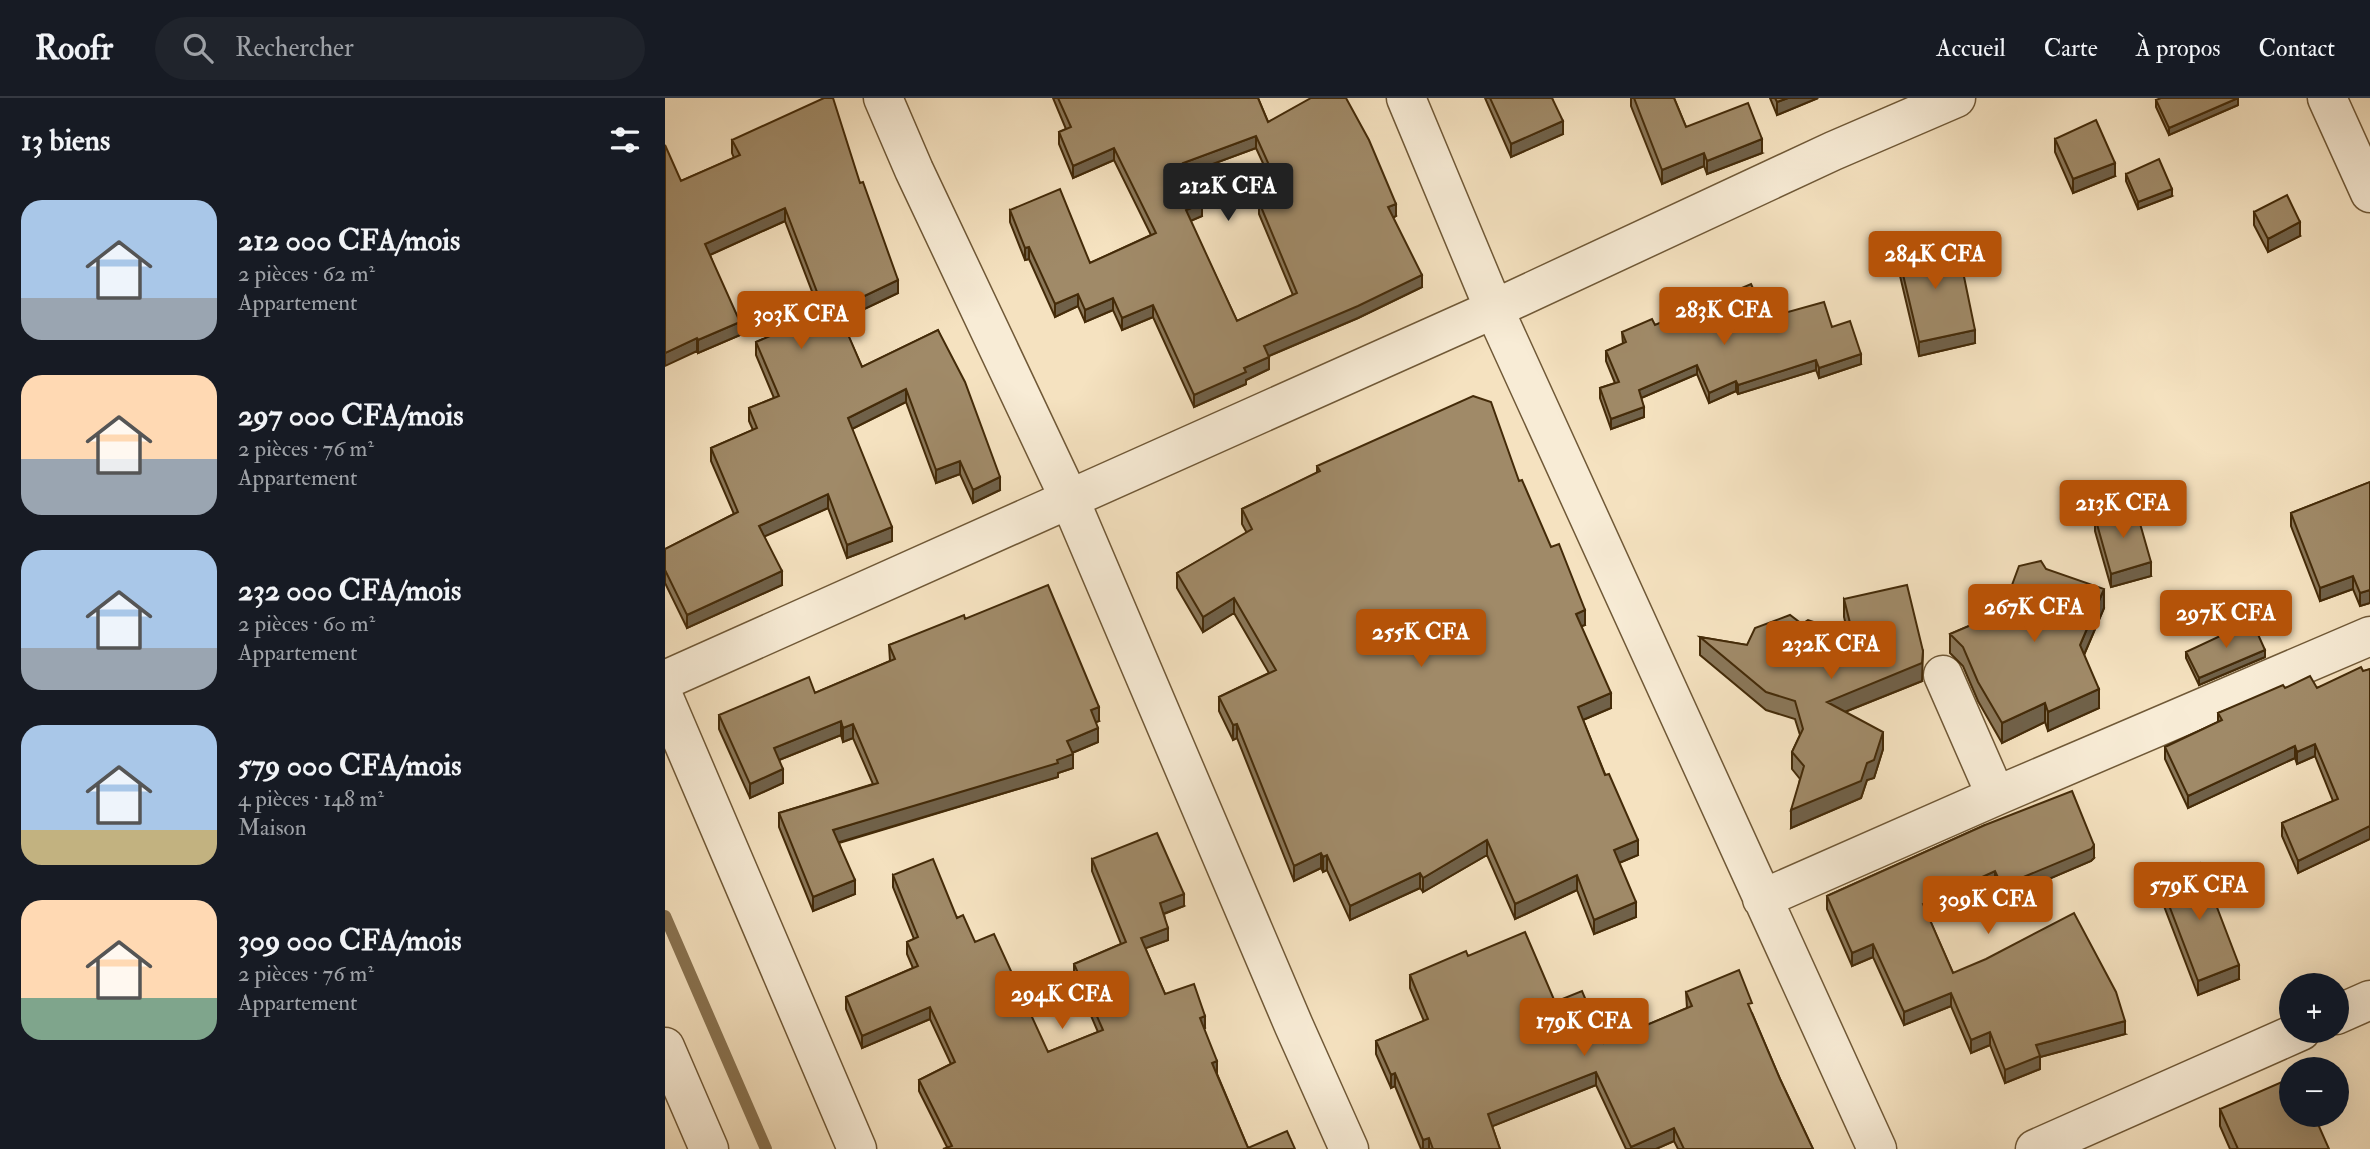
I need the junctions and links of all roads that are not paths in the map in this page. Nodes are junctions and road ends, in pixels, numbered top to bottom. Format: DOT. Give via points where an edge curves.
graph roads {
  1 [pos="883,98"];
  2 [pos="1406,98"];
  3 [pos="1956,98"];
  4 [pos="2327,98"];
  5 [pos="2370,193"];
  6 [pos="1494,309"];
  7 [pos="1069,498"];
  8 [pos="2370,636"];
  9 [pos="1943,675"];
  10 [pos="665,680"];
  11 [pos="665,699"];
  12 [pos="1996,796"];
  13 [pos="1762,899"];
  14 [pos="2370,1000"];
  15 [pos="2349,1009"];
  16 [pos="2279,1041"];
  17 [pos="665,1047"];
  18 [pos="709,1149"];
  19 [pos="857,1149"];
  20 [pos="1349,1149"];
  21 [pos="1877,1149"];
  22 [pos="2035,1149"];
  1 -- 7 [label="street"];
  2 -- 6 [label="street"];
  3 -- 6 [label="street"];
  4 -- 5 [label="street"];
  6 -- 7 [label="street"];
  6 -- 13 [label="street"];
  7 -- 10 [label="street"];
  7 -- 20 [label="street"];
  8 -- 12 [label="street"];
  9 -- 12 [label="street"];
  11 -- 19 [label="street"];
  12 -- 13 [label="street"];
  13 -- 21 [label="street"];
  14 -- 15 [label="street"];
  16 -- 22 [label="street"];
  17 -- 18 [label="street"];
}
